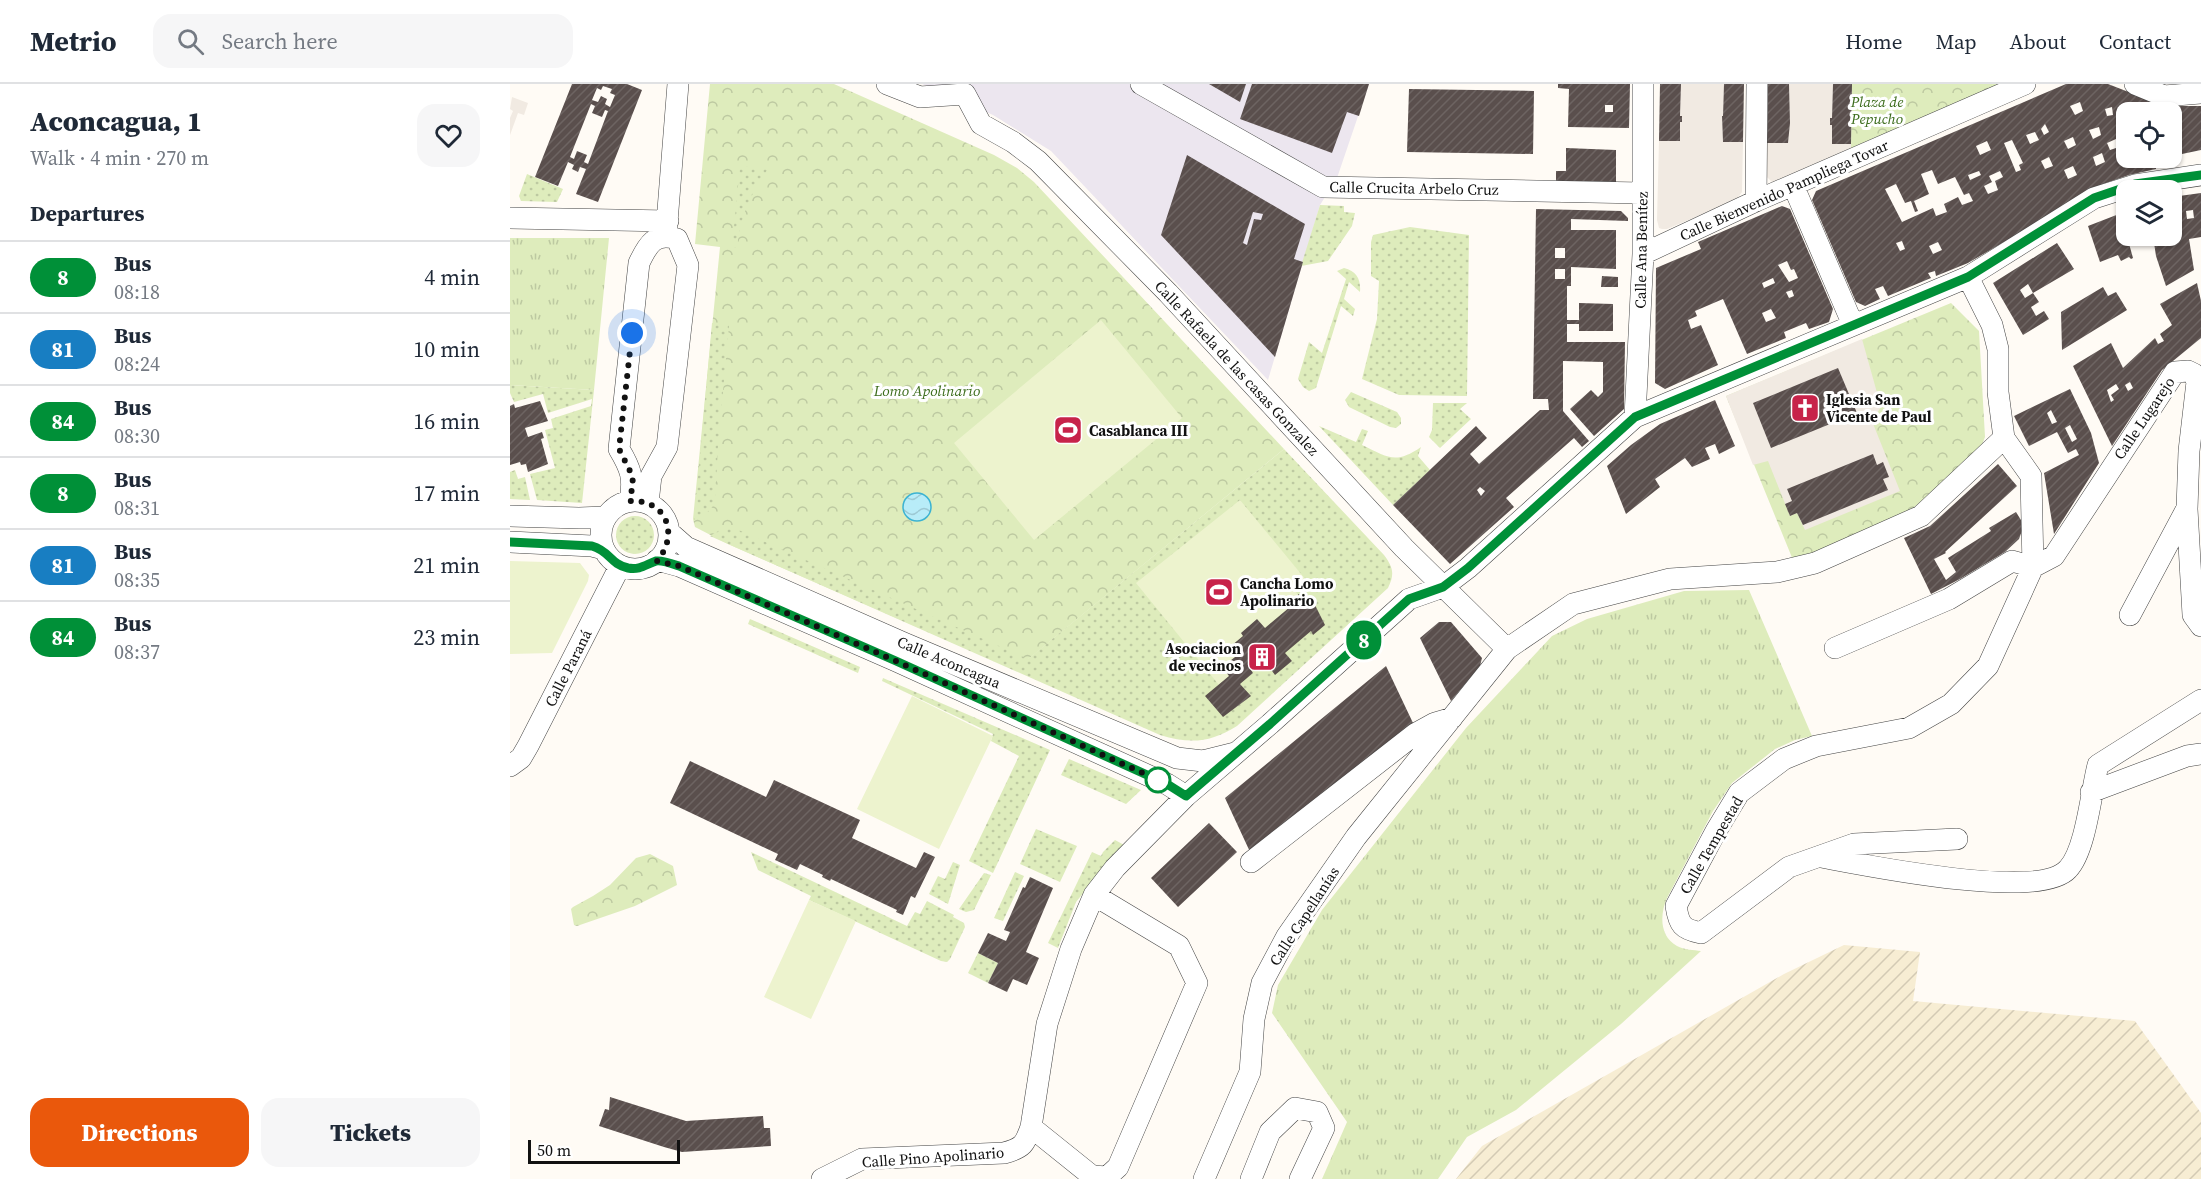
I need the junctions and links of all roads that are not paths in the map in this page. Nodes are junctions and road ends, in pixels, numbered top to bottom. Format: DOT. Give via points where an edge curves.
graph roads {
  1 [pos="678,84"];
  2 [pos="886,84"];
  3 [pos="1141,84"];
  4 [pos="1643,84"];
  5 [pos="1757,84"];
  6 [pos="2025,84"];
  7 [pos="2135,84"];
  8 [pos="967,89"];
  9 [pos="2201,93"];
  10 [pos="2201,175"];
  11 [pos="1793,185"];
  12 [pos="1642,193"];
  13 [pos="1756,201"];
  14 [pos="510,218"];
  15 [pos="667,228"];
  16 [pos="1643,254"];
  17 [pos="1968,277"];
  18 [pos="1853,325"];
  19 [pos="1635,417"];
  20 [pos="2004,438"];
  21 [pos="624,458"];
  22 [pos="660,462"];
  23 [pos="639,502"];
  24 [pos="2187,509"];
  25 [pos="510,516"];
  26 [pos="605,517"];
  27 [pos="669,532"];
  28 [pos="510,542"];
  29 [pos="604,549"];
  30 [pos="657,561"];
  31 [pos="620,566"];
  32 [pos="2033,567"];
  33 [pos="1443,587"];
  34 [pos="2130,615"];
  35 [pos="2201,626"];
  36 [pos="1835,648"];
  37 [pos="1507,649"];
  38 [pos="2201,700"];
  39 [pos="1453,718"];
  40 [pos="1239,752"];
  41 [pos="2201,754"];
  42 [pos="510,766"];
  43 [pos="2091,792"];
  44 [pos="1186,796"];
  45 [pos="1957,839"];
  46 [pos="1821,857"];
  47 [pos="1251,862"];
  48 [pos="1094,895"];
  49 [pos="1031,1127"];
  50 [pos="822,1179"];
  51 [pos="1203,1179"];
  52 [pos="1251,1179"];
  53 [pos="1300,1179"];
  1 -- 15 [label="street"];
  2 -- 8 [label="street" via="920,97"];
  3 -- 12 [label="street, Calle Crucita Arbelo Cruz" via="1323,187"];
  4 -- 12 [label="street, Calle Ana Benítez"];
  5 -- 13 [label="street"];
  6 -- 11 [label="street, Calle Bienvenido Pampliega Tovar"];
  7 -- 9 [label="street" via="2164,96"];
  8 -- 33 [label="street, Calle Rafaela de las casas Gonzalez" via="981,124 1038,161 1168,293"];
  10 -- 17 [label="street, Calle Pino Apolinario" via="2135,184 2094,198"];
  11 -- 13 [label="street, Calle Bienvenido Pampliega Tovar"];
  11 -- 18 [label="street"];
  12 -- 16 [label="street, Calle Ana Benítez"];
  13 -- 16 [label="street, Calle Bienvenido Pampliega Tovar"];
  14 -- 15 [label="street"];
  15 -- 21 [label="street" via="654,239 639,262 619,449"];
  15 -- 22 [label="street" via="677,239 688,265 667,447"];
  16 -- 19 [label="street, Calle Ana Benítez"];
  17 -- 18 [label="street, Calle Pino Apolinario"];
  17 -- 20 [label="street, Calle Tempestad" via="1992,325 1998,349"];
  18 -- 19 [label="street, Calle Pino Apolinario"];
  19 -- 33 [label="street, Calle Pino Apolinario"];
  20 -- 32 [label="street, Calle Tempestad" via="2031,476"];
  20 -- 37 [label="street, Calle Capellanías" via="1921,516 1815,563 1777,572 1670,579 1573,604"];
  21 -- 22 [label="street"];
  21 -- 23 [label="street"];
  22 -- 23 [label="street"];
  23 -- 26 [label="street" via="613,508"];
  23 -- 27 [label="street" via="662,514"];
  24 -- 32 [label="street, Calle Lugarejo" via="2197,382 2194,375 2182,370 2175,372 2054,556"];
  24 -- 34 [label="street"];
  24 -- 35 [label="street, Calle Lugarejo" via="2193,615"];
  25 -- 26 [label="street"];
  26 -- 29 [label="street" via="600,532"];
  27 -- 30 [label="street" via="667,546"];
  27 -- 40 [label="street, Calle Aconcagua" via="687,547 1177,758 1203,761"];
  28 -- 29 [label="street"];
  29 -- 31 [label="street"];
  30 -- 31 [label="street" via="641,568"];
  30 -- 44 [label="street, Calle Aconcagua" via="679,566 896,661"];
  31 -- 42 [label="street, Calle Paraná" via="528,746"];
  32 -- 36 [label="street" via="2012,561 1949,599"];
  32 -- 46 [label="street, Calle Tempestad" via="1988,666 1951,704 1909,728 1816,746 1784,759 1739,793 1676,906 1678,920 1687,930 1701,933 1789,867"];
  33 -- 37 [label="street, Calle Rafaela de las casas Gonzalez"];
  33 -- 40 [label="street, Calle Pino Apolinario" via="1409,599"];
  37 -- 39 [label="street, Calle Capellanías"];
  38 -- 43 [label="street" via="2098,765"];
  39 -- 47 [label="street" via="1415,734"];
  39 -- 51 [label="street, Calle Capellanías" via="1356,837 1287,936 1262,983 1254,1019 1250,1072"];
  40 -- 44 [label="street, Calle Pino Apolinario"];
  41 -- 43 [label="street"];
  43 -- 46 [label="street, Calle Tempestad" via="2081,846 2067,870 2042,882 1995,882 1883,869"];
  44 -- 48 [label="street, Calle Pino Apolinario"];
  45 -- 46 [label="street, Calle Tempestad" via="1854,844"];
  48 -- 49 [label="street, Calle Pino Apolinario" via="1071,949 1047,1024"];
  48 -- 49 [label="street" via="1179,946 1197,983 1118,1167 1107,1177 1092,1176"];
  49 -- 50 [label="street, Calle Pino Apolinario" via="1025,1143 1004,1153 862,1159"];
  52 -- 53 [label="street" via="1270,1132 1295,1108 1317,1112 1324,1128"];
}
